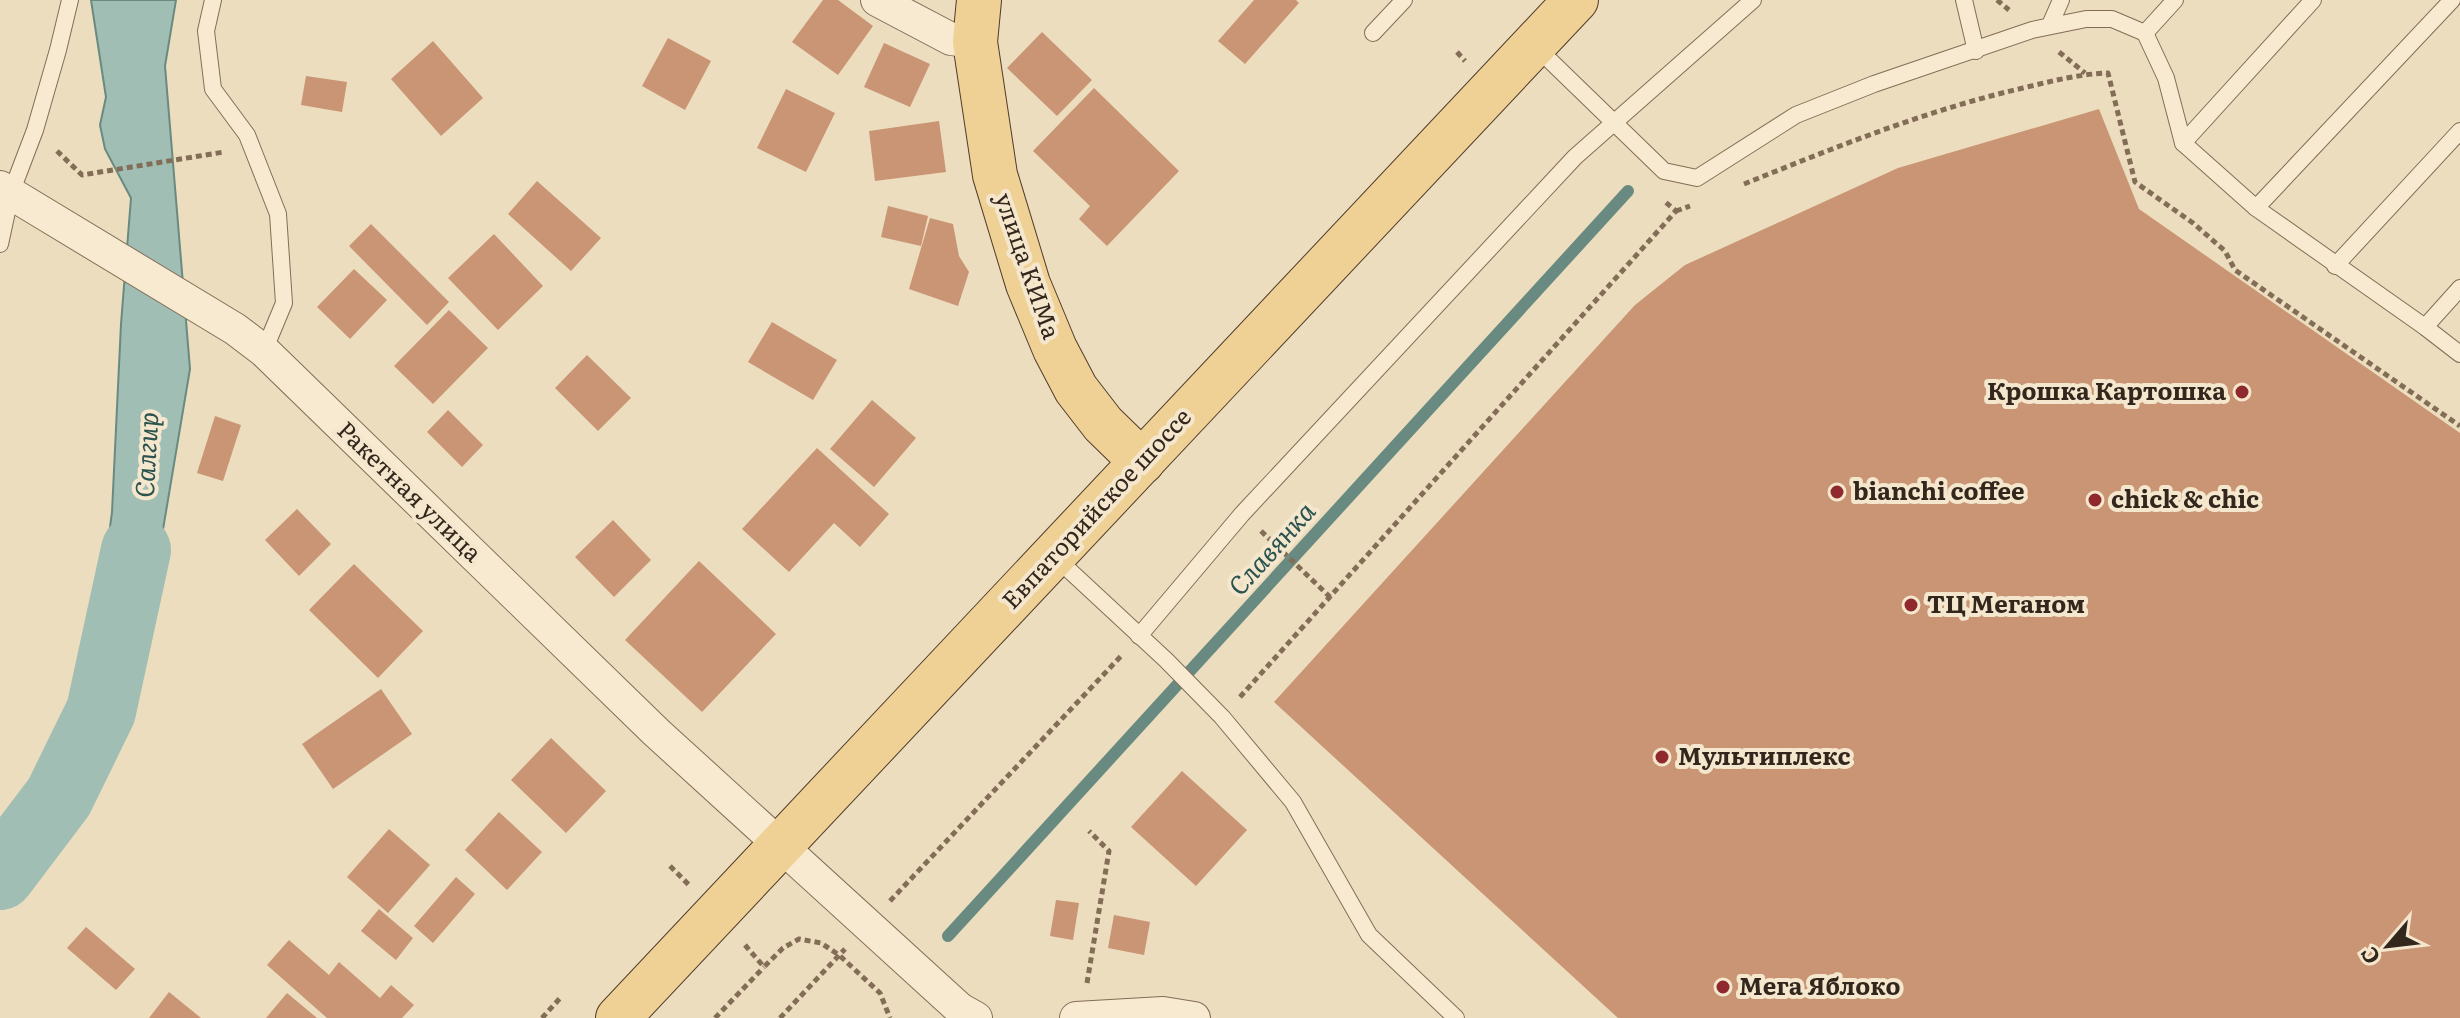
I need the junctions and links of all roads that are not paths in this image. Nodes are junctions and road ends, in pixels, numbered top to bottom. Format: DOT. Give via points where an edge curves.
graph roads {
  1 [pos="70,0"];
  2 [pos="213,0"];
  3 [pos="877,0"];
  4 [pos="1404,0"];
  5 [pos="1576,0"];
  6 [pos="1753,0"];
  7 [pos="1964,0"];
  8 [pos="2061,0"];
  9 [pos="2175,0"];
  10 [pos="2313,0"];
  11 [pos="2452,0"];
  12 [pos="977,21"];
  13 [pos="2050,25"];
  14 [pos="1373,33"];
  15 [pos="2145,33"];
  16 [pos="1534,45"];
  17 [pos="1976,51"];
  18 [pos="1615,121"];
  19 [pos="2460,131"];
  20 [pos="2183,143"];
  21 [pos="5,190"];
  22 [pos="2256,208"];
  23 [pos="0,244"];
  24 [pos="2335,266"];
  25 [pos="2460,288"];
  26 [pos="2425,327"];
  27 [pos="264,351"];
  28 [pos="2460,354"];
  29 [pos="1142,462"];
  30 [pos="1053,556"];
  31 [pos="1139,636"];
  32 [pos="781,845"];
  33 [pos="963,1015"];
  34 [pos="1082,1017"];
  35 [pos="618,1018"];
  36 [pos="1194,1018"];
  37 [pos="1456,1018"];
  1 -- 21 [label="lane" via="35,130"];
  2 -- 27 [label="lane" via="206,31 213,89 247,135 278,214 284,303"];
  3 -- 12 [label="street, улица КИМа" via="951,39"];
  4 -- 14 [label="lane"];
  5 -- 16 [label="main road, Евпаторийское шоссе"];
  6 -- 18 [label="lane"];
  7 -- 17 [label="lane"];
  8 -- 13 [label="lane"];
  9 -- 15 [label="lane"];
  10 -- 20 [label="lane"];
  11 -- 22 [label="lane"];
  12 -- 29 [label="main road, улица КИМа" via="995,175 1028,284 1076,389"];
  13 -- 15 [label="lane" via="2112,19"];
  13 -- 17 [label="lane"];
  15 -- 20 [label="lane" via="2166,78"];
  16 -- 18 [label="lane"];
  16 -- 29 [label="main road, Евпаторийское шоссе"];
  17 -- 18 [label="lane" via="1796,115 1697,178 1664,171"];
  18 -- 31 [label="lane" via="1575,157 1242,514"];
  19 -- 24 [label="lane"];
  20 -- 22 [label="lane"];
  21 -- 23 [label="lane"];
  21 -- 27 [label="street, Ракетная улица"];
  22 -- 24 [label="lane"];
  24 -- 26 [label="lane"];
  25 -- 26 [label="lane"];
  26 -- 28 [label="lane"];
  27 -- 32 [label="street, Ракетная улица" via="656,732"];
  29 -- 30 [label="main road, Евпаторийское шоссе"];
  30 -- 31 [label="lane"];
  30 -- 32 [label="main road, Евпаторийское шоссе"];
  31 -- 37 [label="lane" via="1222,717 1293,802 1369,935"];
  32 -- 33 [label="street, Ракетная улица"];
  32 -- 35 [label="main road, Евпаторийское шоссе"];
  34 -- 36 [label="street" via="1163,1013"];
}
